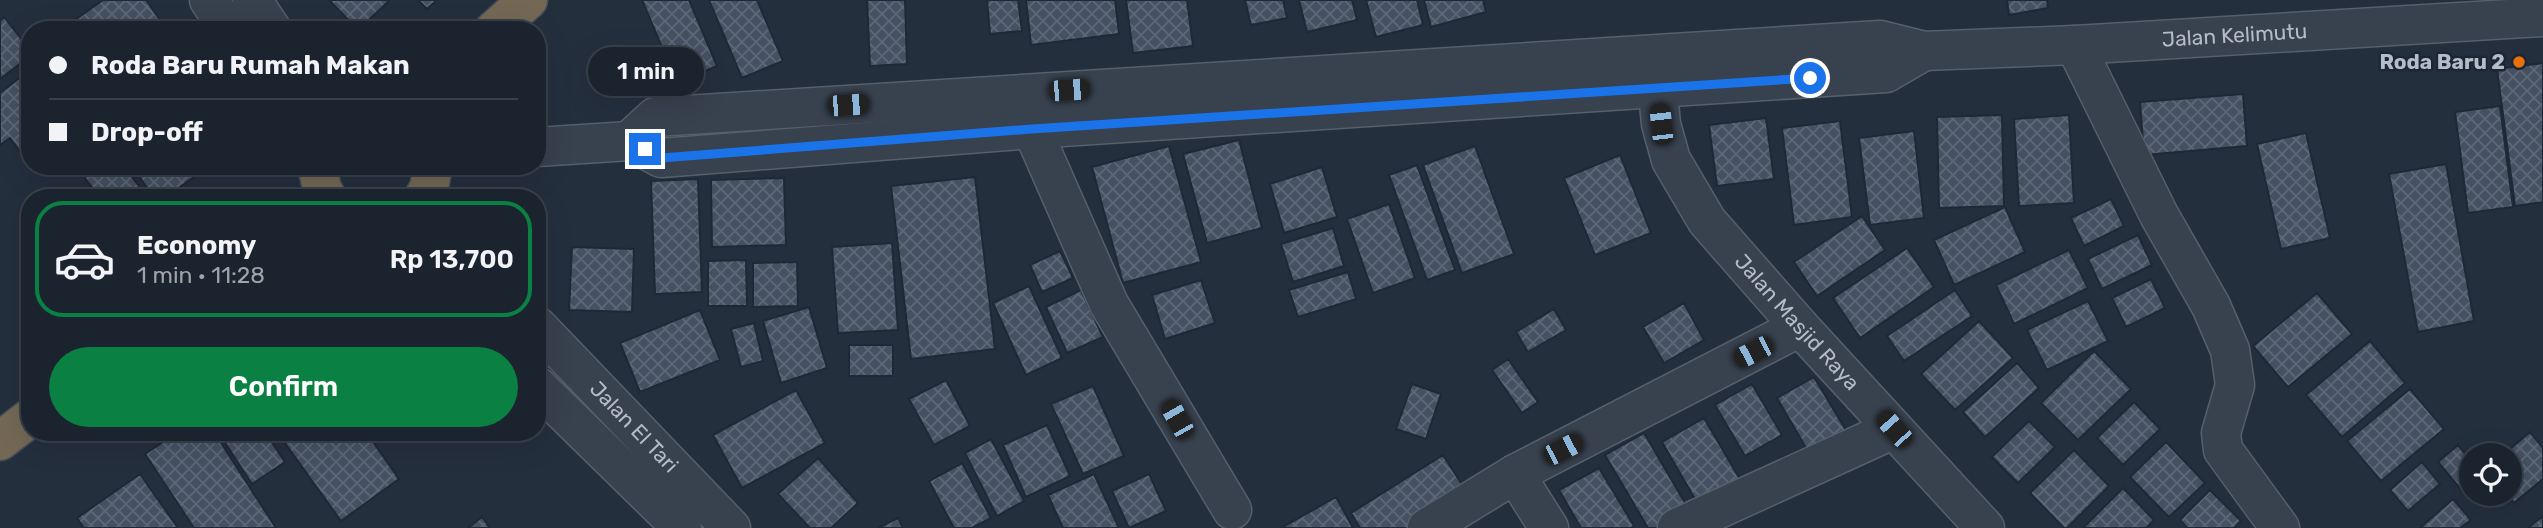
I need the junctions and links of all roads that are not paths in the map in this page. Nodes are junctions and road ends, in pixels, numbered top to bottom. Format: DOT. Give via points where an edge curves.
graph roads {
  1 [pos="209,0"];
  2 [pos="252,0"];
  3 [pos="528,0"];
  4 [pos="2543,17"];
  5 [pos="223,21"];
  6 [pos="266,21"];
  7 [pos="504,21"];
  8 [pos="2075,45"];
  9 [pos="1656,71"];
  10 [pos="1032,129"];
  11 [pos="629,141"];
  12 [pos="546,146"];
  13 [pos="1801,327"];
  14 [pos="546,335"];
  15 [pos="546,395"];
  16 [pos="21,425"];
  17 [pos="1894,429"];
  18 [pos="0,441"];
  19 [pos="1515,474"];
  20 [pos="1231,510"];
  21 [pos="682,528"];
  22 [pos="731,528"];
  23 [pos="1427,528"];
  24 [pos="1549,528"];
  25 [pos="1677,528"];
  26 [pos="1986,528"];
  27 [pos="2280,528"];
  1 -- 5 [label="street"];
  2 -- 6 [label="street"];
  3 -- 7 [label="highway"];
  4 -- 8 [label="street, Jalan Kelimutu"];
  8 -- 9 [label="street, Jalan Kelimutu" via="1924,51 1886,73"];
  8 -- 27 [label="street" via="2231,350 2235,385 2221,433 2223,450"];
  9 -- 10 [label="street"];
  9 -- 11 [label="street" via="655,117"];
  9 -- 13 [label="street, Jalan Masjid Raya" via="1661,124 1671,160 1707,221"];
  10 -- 11 [label="street" via="661,158"];
  10 -- 20 [label="street" via="1110,304"];
  11 -- 12 [label="street"];
  13 -- 17 [label="street, Jalan Masjid Raya"];
  13 -- 19 [label="street"];
  14 -- 22 [label="street, Jalan El Tari"];
  15 -- 21 [label="street, Jalan El Tari"];
  16 -- 18 [label="highway"];
  17 -- 25 [label="street"];
  17 -- 26 [label="street, Jalan Masjid Raya"];
  19 -- 23 [label="street"];
  19 -- 24 [label="street"];
}
